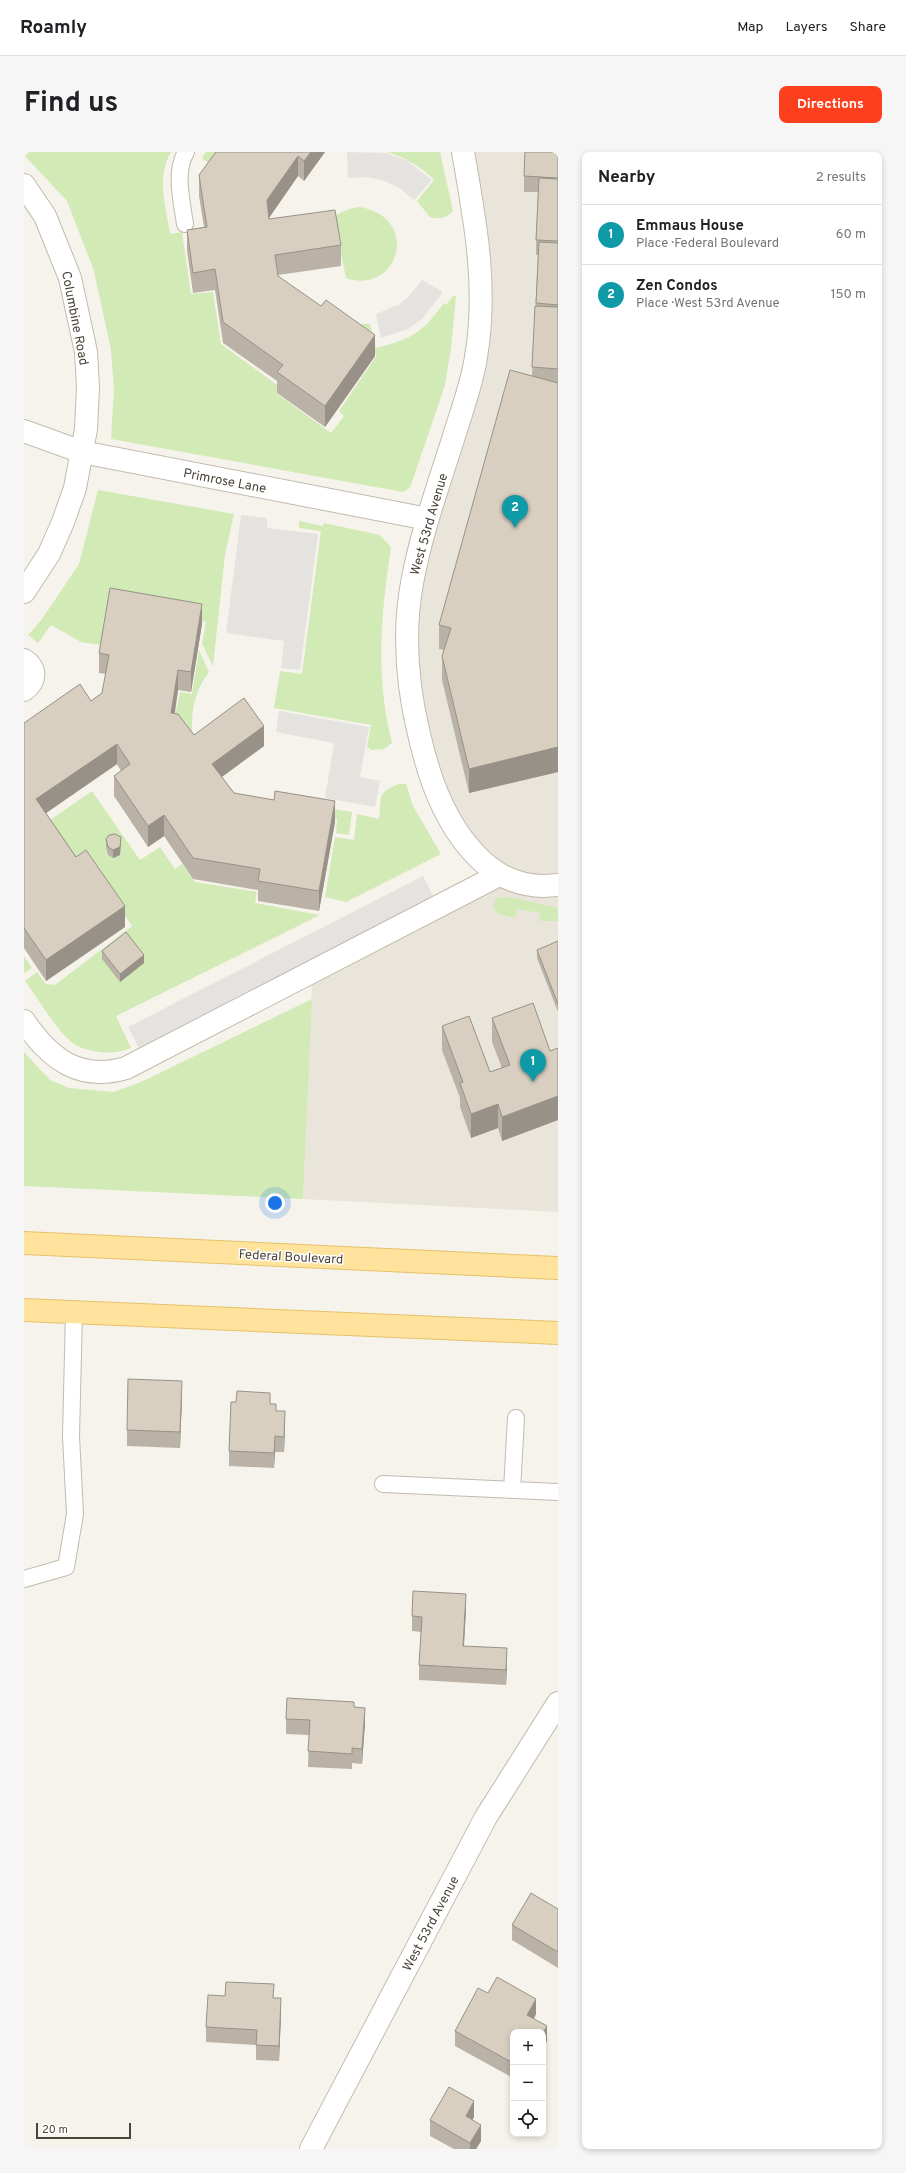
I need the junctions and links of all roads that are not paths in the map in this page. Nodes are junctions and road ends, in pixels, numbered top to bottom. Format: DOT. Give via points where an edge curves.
graph roads {
  1 [pos="186,152"];
  2 [pos="463,152"];
  3 [pos="24,185"];
  4 [pos="185,224"];
  5 [pos="24,431"];
  6 [pos="82,452"];
  7 [pos="428,519"];
  8 [pos="24,592"];
  9 [pos="24,660"];
  10 [pos="24,690"];
  11 [pos="498,875"];
  12 [pos="558,885"];
  13 [pos="24,1021"];
  14 [pos="24,1243"];
  15 [pos="558,1268"];
  16 [pos="24,1310"];
  17 [pos="74,1312"];
  18 [pos="558,1333"];
  19 [pos="516,1418"];
  20 [pos="383,1484"];
  21 [pos="512,1490"];
  22 [pos="558,1492"];
  23 [pos="24,1579"];
  24 [pos="558,1703"];
  25 [pos="311,2149"];
  1 -- 4 [label="lane" via="182,158 180,189"];
  2 -- 7 [label="street, West 53rd Avenue" via="477,227 481,307 476,357 470,382"];
  3 -- 6 [label="street, Columbine Road" via="45,216 70,278 86,352 88,387"];
  5 -- 6 [label="street, Primrose Lane"];
  6 -- 7 [label="street, Primrose Lane"];
  6 -- 8 [label="street, Columbine Road" via="75,488 64,522 49,554"];
  7 -- 11 [label="street, West 53rd Avenue" via="412,583 408,622 407,661 414,714 431,780 448,818 466,846"];
  9 -- 10 [label="street" via="31,665 34,673 32,682"];
  11 -- 12 [label="street, West 53rd Avenue" via="538,886"];
  11 -- 13 [label="street" via="139,1063 121,1070 94,1072 66,1064 45,1049"];
  14 -- 15 [label="main road, Federal Boulevard"];
  16 -- 17 [label="main road"];
  17 -- 18 [label="main road"];
  17 -- 23 [label="lane" via="71,1436 75,1514 66,1567"];
  19 -- 21 [label="lane"];
  20 -- 21 [label="lane"];
  21 -- 22 [label="lane"];
  24 -- 25 [label="street, West 53rd Avenue" via="486,1817"];
}
